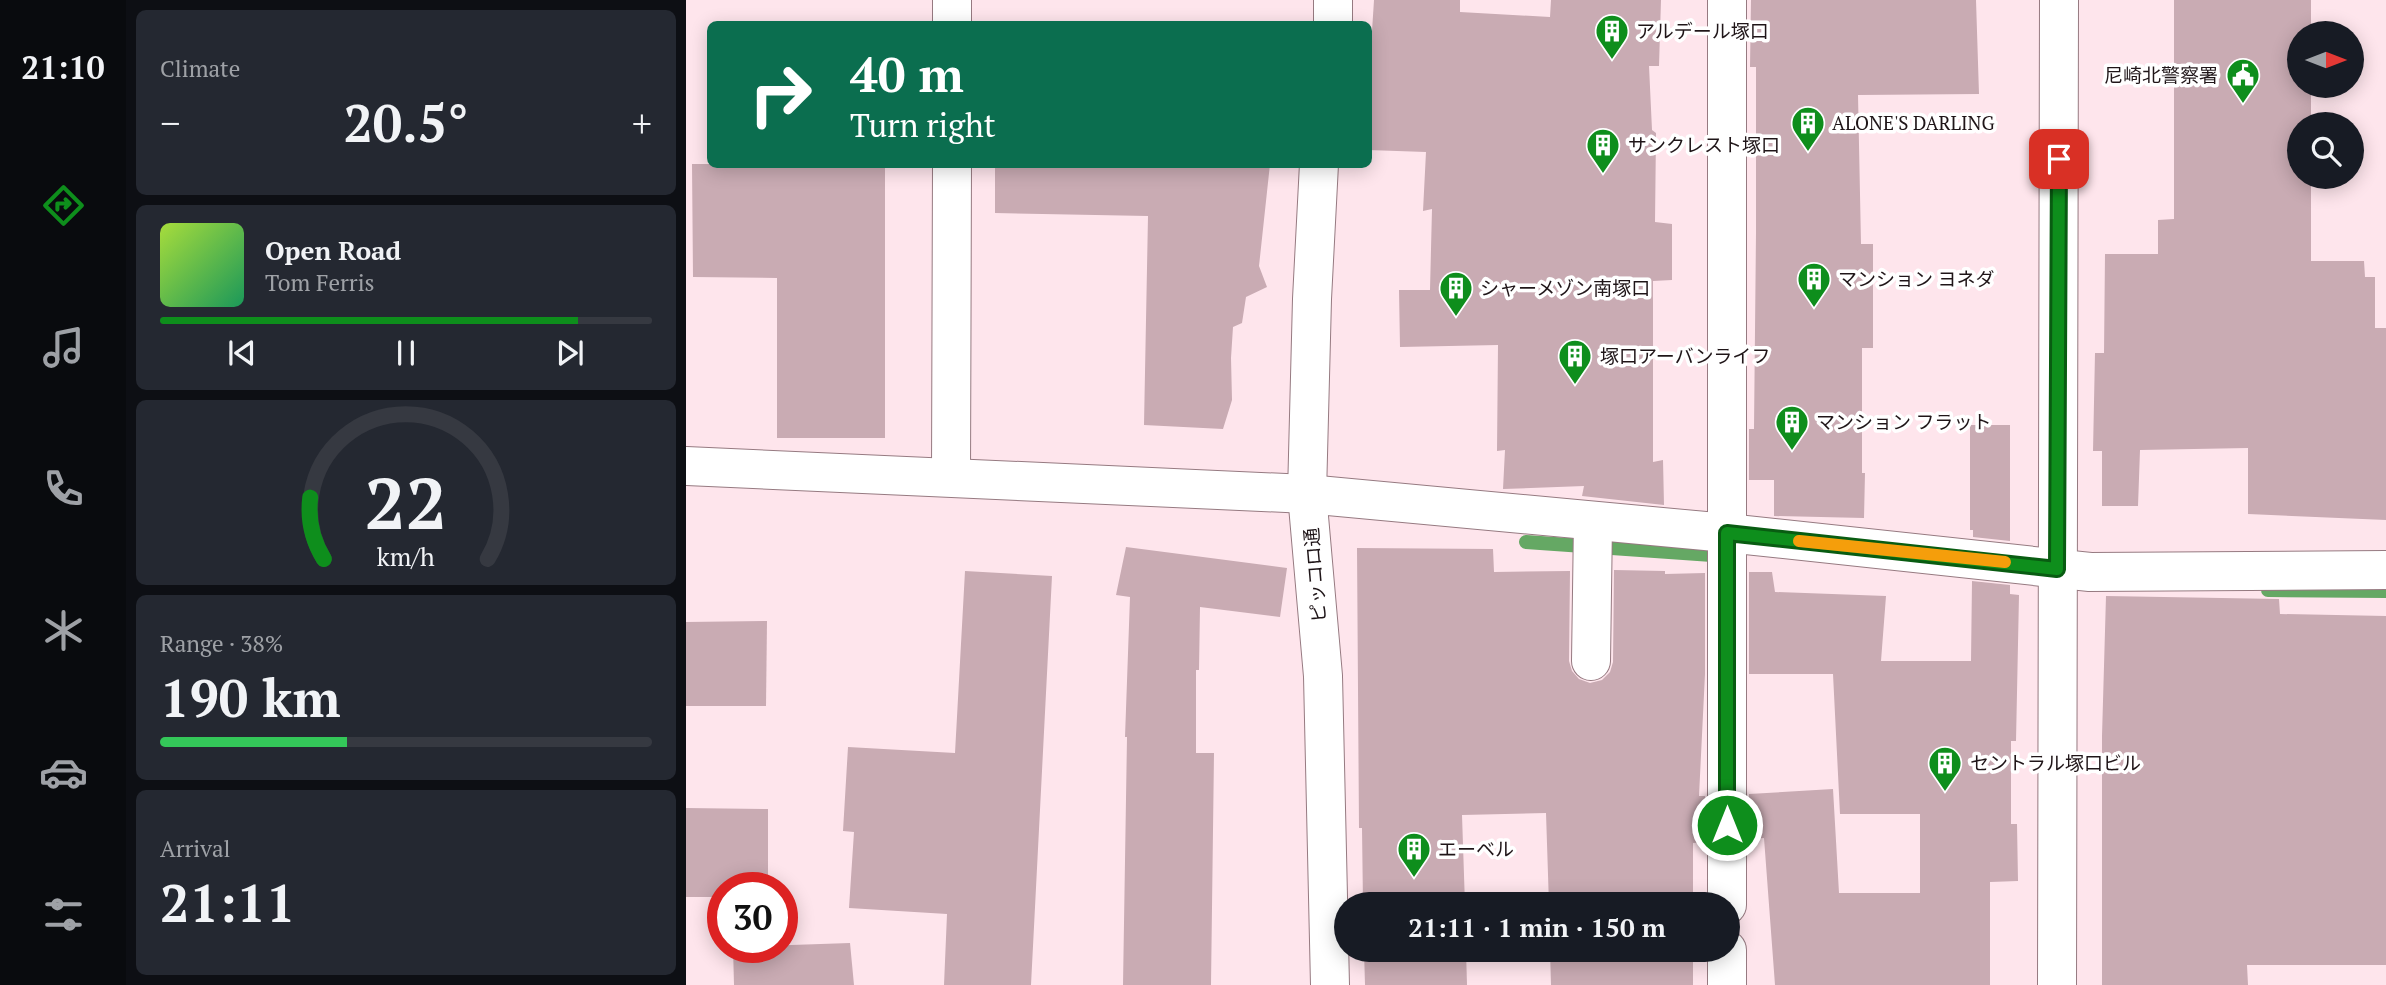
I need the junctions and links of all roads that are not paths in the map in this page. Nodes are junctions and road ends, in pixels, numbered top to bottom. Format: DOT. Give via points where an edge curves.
graph roads {
  1 [pos="952,0"];
  2 [pos="1333,0"];
  3 [pos="1727,0"];
  4 [pos="2059,0"];
  5 [pos="952,21"];
  6 [pos="1333,21"];
  7 [pos="952,168"];
  8 [pos="1320,168"];
  9 [pos="686,466"];
  10 [pos="951,476"];
  11 [pos="1310,519"];
  12 [pos="1727,533"];
  13 [pos="1592,539"];
  14 [pos="2057,569"];
  15 [pos="2386,570"];
  16 [pos="1591,661"];
  17 [pos="1727,892"];
  18 [pos="1727,962"];
  19 [pos="1330,985"];
  20 [pos="1727,985"];
  21 [pos="2057,985"];
  1 -- 5 [label="street"];
  2 -- 6 [label="street"];
  3 -- 12 [label="street"];
  4 -- 14 [label="street"];
  7 -- 10 [label="street"];
  8 -- 11 [label="street, ピッコロ通" via="1312,299"];
  9 -- 10 [label="street"];
  10 -- 11 [label="street"];
  11 -- 13 [label="street"];
  11 -- 19 [label="street, ピッコロ通" via="1323,676"];
  12 -- 13 [label="street"];
  12 -- 14 [label="street"];
  12 -- 17 [label="street"];
  13 -- 16 [label="street"];
  14 -- 15 [label="street"];
  14 -- 21 [label="street"];
  18 -- 20 [label="street"];
}
